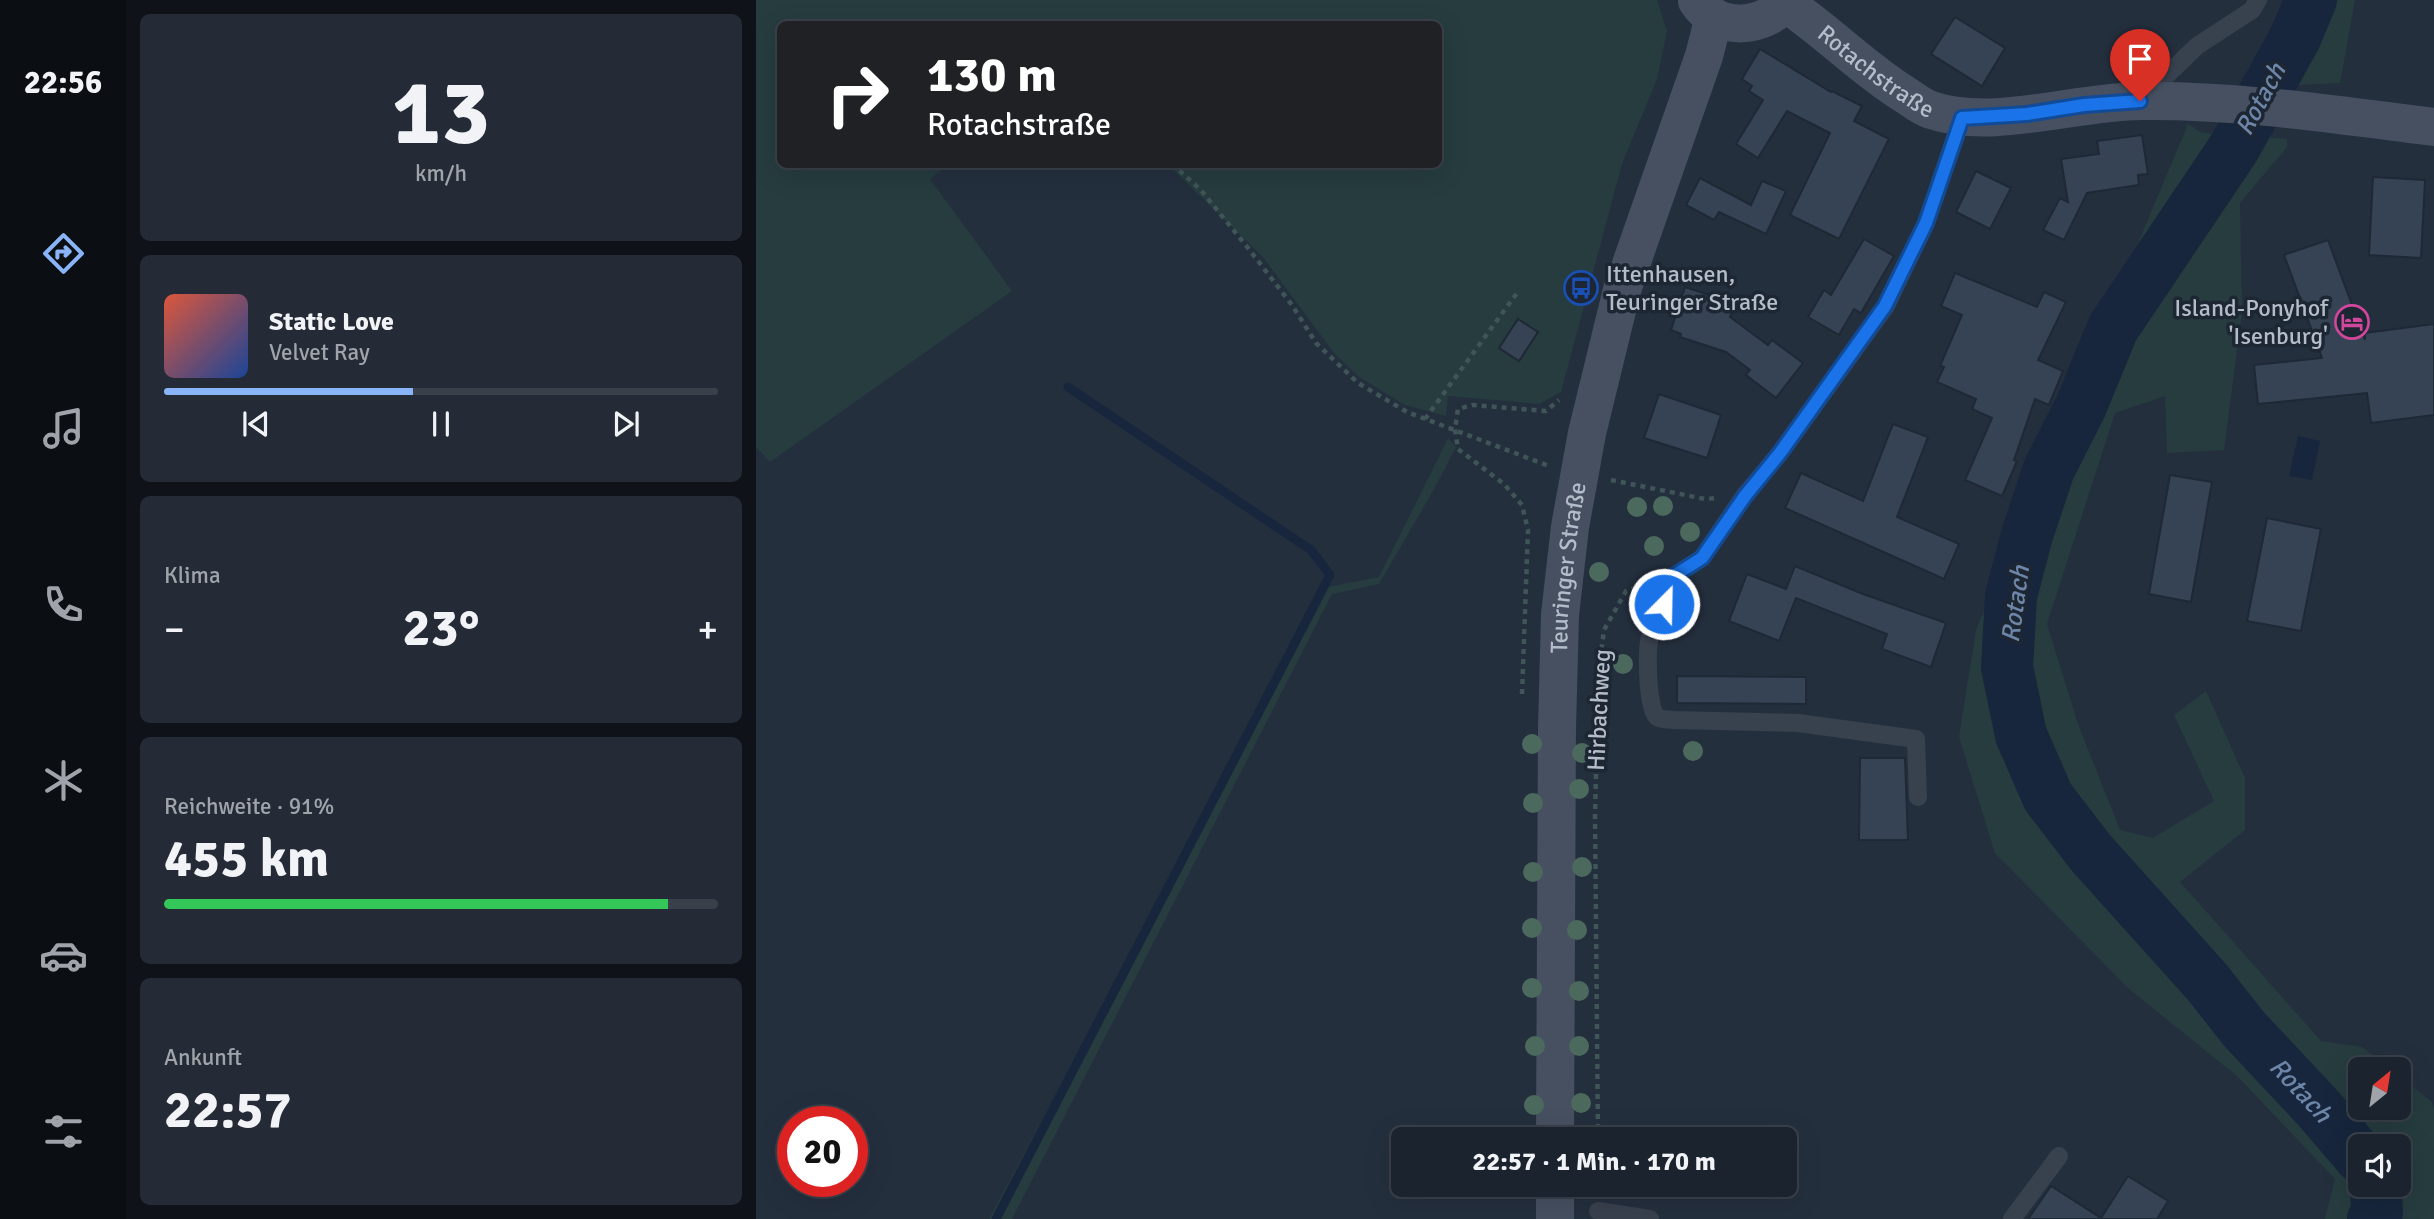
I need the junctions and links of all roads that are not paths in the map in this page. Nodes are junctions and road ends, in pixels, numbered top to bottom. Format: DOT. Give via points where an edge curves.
graph roads {
  1 [pos="2258,0"];
  2 [pos="1786,2"];
  3 [pos="1705,8"];
  4 [pos="2140,101"];
  5 [pos="1962,118"];
  6 [pos="2434,127"];
  7 [pos="1918,797"];
  8 [pos="1555,1127"];
  9 [pos="2059,1156"];
  10 [pos="1555,1197"];
  11 [pos="1598,1211"];
  12 [pos="1555,1219"];
  13 [pos="1650,1219"];
  14 [pos="2012,1219"];
  1 -- 4 [label="lane" via="2252,10 2197,46"];
  2 -- 3 [label="street" via="1774,14 1744,24 1729,23"];
  2 -- 5 [label="street, Rotachstraße" via="1875,76 1929,109"];
  3 -- 8 [label="street, Teuringer Straße" via="1704,55 1622,290 1587,433 1570,527 1560,615 1558,691"];
  4 -- 5 [label="street, Rotachstraße"];
  4 -- 6 [label="street, Rotachstraße" via="2219,102"];
  5 -- 7 [label="lane" via="1926,223 1885,306 1702,558 1669,579 1649,640 1651,708 1661,719 1798,723 1916,739"];
  9 -- 14 [label="lane"];
  10 -- 12 [label="street"];
  11 -- 13 [label="lane"];
}
